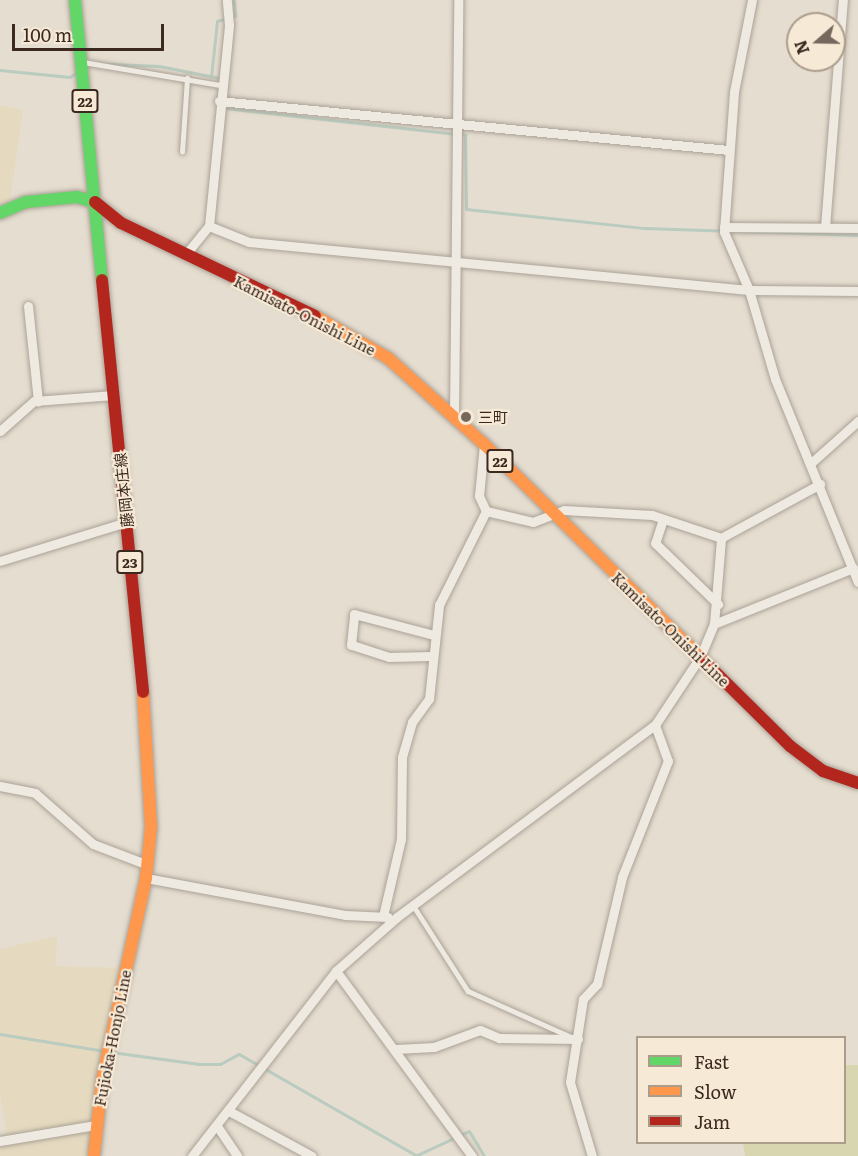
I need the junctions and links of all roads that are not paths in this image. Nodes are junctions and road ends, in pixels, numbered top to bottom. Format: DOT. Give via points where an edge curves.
graph roads {
  1 [pos="75,0"];
  2 [pos="227,0"];
  3 [pos="458,0"];
  4 [pos="752,0"];
  5 [pos="843,0"];
  6 [pos="81,63"];
  7 [pos="187,78"];
  8 [pos="221,85"];
  9 [pos="219,101"];
  10 [pos="456,124"];
  11 [pos="729,150"];
  12 [pos="182,152"];
  13 [pos="95,202"];
  14 [pos="0,213"];
  15 [pos="209,226"];
  16 [pos="724,227"];
  17 [pos="825,227"];
  18 [pos="858,228"];
  19 [pos="186,254"];
  20 [pos="457,261"];
  21 [pos="749,290"];
  22 [pos="858,291"];
  23 [pos="28,306"];
  24 [pos="114,395"];
  25 [pos="38,401"];
  26 [pos="454,416"];
  27 [pos="858,421"];
  28 [pos="0,431"];
  29 [pos="484,444"];
  30 [pos="811,463"];
  31 [pos="820,484"];
  32 [pos="486,511"];
  33 [pos="553,514"];
  34 [pos="663,519"];
  35 [pos="127,522"];
  36 [pos="721,538"];
  37 [pos="0,561"];
  38 [pos="853,568"];
  39 [pos="858,582"];
  40 [pos="718,604"];
  41 [pos="714,624"];
  42 [pos="434,635"];
  43 [pos="431,656"];
  44 [pos="700,657"];
  45 [pos="655,725"];
  46 [pos="858,783"];
  47 [pos="0,786"];
  48 [pos="148,865"];
  49 [pos="146,878"];
  50 [pos="413,905"];
  51 [pos="383,916"];
  52 [pos="397,917"];
  53 [pos="336,971"];
  54 [pos="578,1039"];
  55 [pos="396,1049"];
  56 [pos="229,1111"];
  57 [pos="96,1125"];
  58 [pos="217,1126"];
  59 [pos="0,1141"];
  60 [pos="94,1156"];
  61 [pos="192,1156"];
  62 [pos="237,1156"];
  63 [pos="312,1156"];
  64 [pos="472,1156"];
  65 [pos="592,1156"];
  1 -- 6 [label="main road, 22"];
  2 -- 8 [label="street" via="230,25"];
  3 -- 10 [label="street"];
  4 -- 11 [label="street"];
  5 -- 17 [label="street"];
  6 -- 7 [label="lane"];
  6 -- 13 [label="main road, 22"];
  7 -- 8 [label="lane"];
  7 -- 12 [label="lane"];
  8 -- 9 [label="street"];
  9 -- 10 [label="street"];
  9 -- 15 [label="street"];
  10 -- 11 [label="street"];
  10 -- 20 [label="street"];
  11 -- 16 [label="street"];
  13 -- 14 [label="main road" via="78,197 26,202"];
  13 -- 19 [label="main road, Kamisato-Onishi Line / 22" via="121,223"];
  13 -- 24 [label="main road, 藤岡本庄線 / 23"];
  15 -- 19 [label="street"];
  15 -- 20 [label="street" via="249,242"];
  16 -- 17 [label="street"];
  16 -- 21 [label="street"];
  17 -- 18 [label="street"];
  19 -- 26 [label="main road, Kamisato-Onishi Line / 22" via="367,345"];
  20 -- 21 [label="street"];
  20 -- 26 [label="street"];
  21 -- 22 [label="street"];
  21 -- 30 [label="street" via="775,379"];
  23 -- 25 [label="street"];
  24 -- 25 [label="street"];
  24 -- 35 [label="main road, 藤岡本庄線 / 23"];
  25 -- 28 [label="street"];
  26 -- 29 [label="main road, Kamisato-Onishi Line / 22"];
  27 -- 30 [label="street"];
  29 -- 32 [label="street" via="478,496"];
  29 -- 33 [label="main road, Kamisato-Onishi Line / 22"];
  30 -- 31 [label="street"];
  31 -- 36 [label="street"];
  31 -- 38 [label="street"];
  32 -- 33 [label="street" via="533,522"];
  32 -- 42 [label="street" via="439,605"];
  33 -- 34 [label="street" via="576,509"];
  33 -- 44 [label="main road, Kamisato-Onishi Line / 22"];
  34 -- 36 [label="street"];
  34 -- 40 [label="street" via="655,543"];
  35 -- 37 [label="street"];
  35 -- 48 [label="main road, 藤岡本庄線 / 23" via="147,733"];
  36 -- 40 [label="street"];
  38 -- 39 [label="street"];
  38 -- 41 [label="street"];
  40 -- 41 [label="street"];
  41 -- 44 [label="street"];
  42 -- 43 [label="street"];
  42 -- 43 [label="street" via="354,614 351,645 389,657"];
  43 -- 51 [label="street" via="429,699 412,722 402,757 401,839"];
  44 -- 45 [label="street"];
  44 -- 46 [label="main road, Kamisato-Onishi Line / 22" via="807,760"];
  45 -- 50 [label="street"];
  45 -- 54 [label="street" via="668,761 622,877 597,984 583,999"];
  47 -- 48 [label="street" via="35,792 93,844"];
  48 -- 49 [label="main road, 藤岡本庄線 / 23"];
  49 -- 51 [label="street" via="345,915"];
  49 -- 57 [label="main road, Fujioka-Honjo Line / 23"];
  50 -- 52 [label="street"];
  50 -- 54 [label="lane" via="468,991"];
  51 -- 52 [label="street"];
  52 -- 53 [label="street"];
  53 -- 55 [label="street"];
  53 -- 56 [label="street"];
  54 -- 55 [label="street" via="499,1038 480,1030 434,1047"];
  54 -- 65 [label="street" via="570,1082"];
  55 -- 64 [label="street"];
  56 -- 58 [label="street"];
  56 -- 63 [label="street"];
  57 -- 59 [label="street"];
  57 -- 60 [label="main road, Fujioka-Honjo Line / 23"];
  58 -- 61 [label="street"];
  58 -- 62 [label="street"];
}
